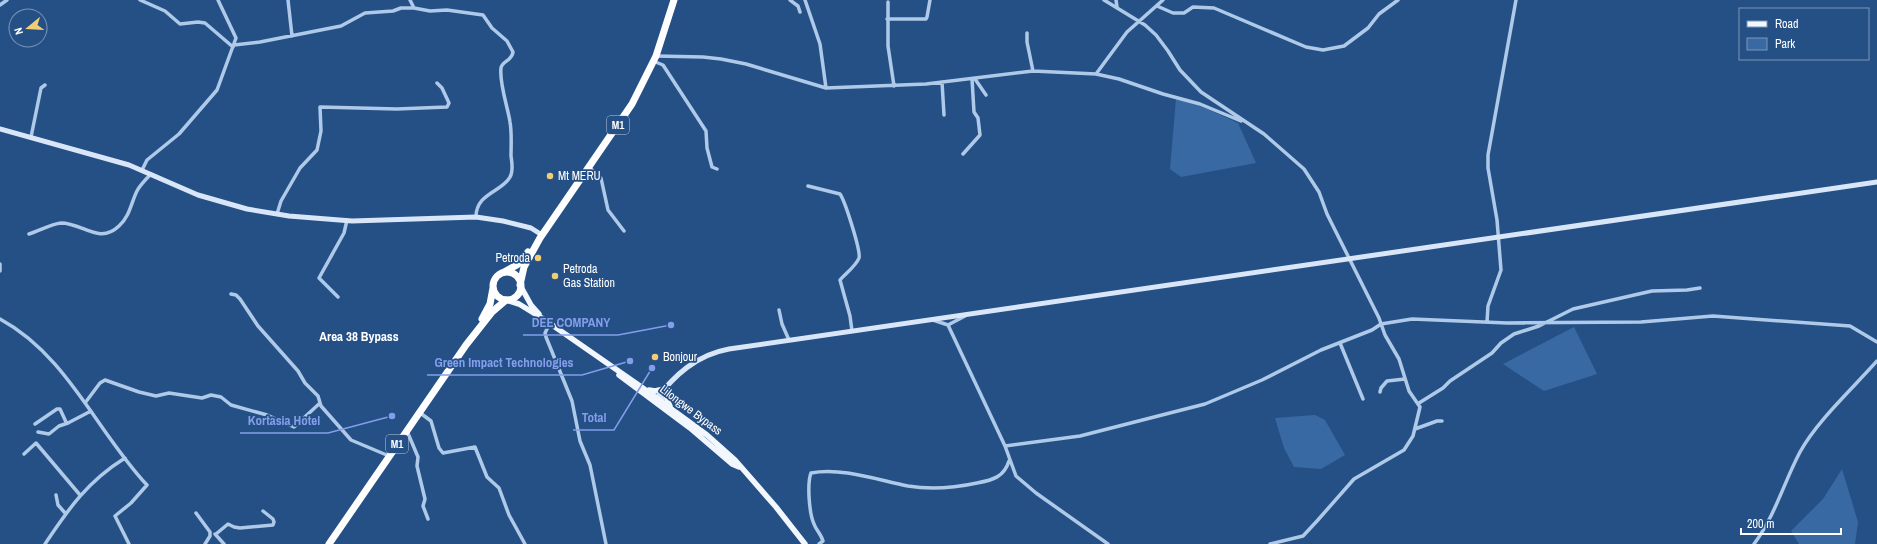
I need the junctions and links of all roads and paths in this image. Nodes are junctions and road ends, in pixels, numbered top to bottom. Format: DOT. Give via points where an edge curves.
graph roads {
  1 [pos="7,0"];
  2 [pos="140,0"];
  3 [pos="218,0"];
  4 [pos="288,0"];
  5 [pos="410,0"];
  6 [pos="674,0"];
  7 [pos="790,0"];
  8 [pos="805,0"];
  9 [pos="930,0"];
  10 [pos="1104,0"];
  11 [pos="1116,0"];
  12 [pos="1163,0"];
  13 [pos="1398,0"];
  14 [pos="1516,0"];
  15 [pos="888,2"];
  16 [pos="0,5"];
  17 [pos="1157,6"];
  18 [pos="1117,7"];
  19 [pos="414,8"];
  20 [pos="800,12"];
  21 [pos="887,19"];
  22 [pos="1139,21"];
  23 [pos="1027,33"];
  24 [pos="292,36"];
  25 [pos="234,46"];
  26 [pos="655,59"];
  27 [pos="1033,71"];
  28 [pos="1096,74"];
  29 [pos="974,79"];
  30 [pos="942,82"];
  31 [pos="438,83"];
  32 [pos="45,85"];
  33 [pos="894,86"];
  34 [pos="826,88"];
  35 [pos="986,95"];
  36 [pos="944,115"];
  37 [pos="1244,122"];
  38 [pos="0,129"];
  39 [pos="31,137"];
  40 [pos="963,154"];
  41 [pos="589,168"];
  42 [pos="717,169"];
  43 [pos="142,170"];
  44 [pos="151,174"];
  45 [pos="1877,182"];
  46 [pos="808,186"];
  47 [pos="277,214"];
  48 [pos="476,217"];
  49 [pos="347,220"];
  50 [pos="624,231"];
  51 [pos="29,234"];
  52 [pos="541,237"];
  53 [pos="1498,237"];
  54 [pos="1350,259"];
  55 [pos="0,264"];
  56 [pos="0,271"];
  57 [pos="503,273"];
  58 [pos="520,285"];
  59 [pos="493,286"];
  60 [pos="1700,288"];
  61 [pos="231,294"];
  62 [pos="338,298"];
  63 [pos="506,300"];
  64 [pos="779,310"];
  65 [pos="968,314"];
  66 [pos="0,319"];
  67 [pos="932,320"];
  68 [pos="547,322"];
  69 [pos="1487,322"];
  70 [pos="1546,323"];
  71 [pos="1381,324"];
  72 [pos="948,325"];
  73 [pos="852,331"];
  74 [pos="789,340"];
  75 [pos="1877,342"];
  76 [pos="1340,343"];
  77 [pos="466,345"];
  78 [pos="1877,361"];
  79 [pos="605,363"];
  80 [pos="1405,379"];
  81 [pos="640,386"];
  82 [pos="666,390"];
  83 [pos="1380,392"];
  84 [pos="1363,399"];
  85 [pos="658,401"];
  86 [pos="85,403"];
  87 [pos="320,403"];
  88 [pos="1419,404"];
  89 [pos="672,408"];
  90 [pos="91,411"];
  91 [pos="419,412"];
  92 [pos="1442,421"];
  93 [pos="68,423"];
  94 [pos="36,424"];
  95 [pos="1416,429"];
  96 [pos="407,430"];
  97 [pos="38,432"];
  98 [pos="1005,446"];
  99 [pos="24,454"];
  100 [pos="389,456"];
  101 [pos="125,458"];
  102 [pos="1010,461"];
  103 [pos="739,467"];
  104 [pos="56,495"];
  105 [pos="80,495"];
  106 [pos="263,511"];
  107 [pos="196,513"];
  108 [pos="66,514"];
  109 [pos="428,519"];
  110 [pos="216,534"];
  111 [pos="210,536"];
  112 [pos="46,544"];
  113 [pos="129,544"];
  114 [pos="205,544"];
  115 [pos="224,544"];
  116 [pos="328,544"];
  117 [pos="525,544"];
  118 [pos="606,544"];
  119 [pos="805,544"];
  120 [pos="819,544"];
  121 [pos="1108,544"];
  122 [pos="1270,544"];
  123 [pos="1754,544"];
  1 -- 16 [label="street"];
  2 -- 25 [label="street" via="165,11 180,24 205,23"];
  3 -- 25 [label="street" via="236,38"];
  4 -- 24 [label="street"];
  5 -- 19 [label="street"];
  6 -- 26 [label="highway, M1"];
  7 -- 20 [label="street" via="798,6"];
  8 -- 34 [label="street" via="820,44"];
  9 -- 21 [label="street" via="926,19"];
  10 -- 18 [label="street"];
  11 -- 18 [label="street"];
  12 -- 17 [label="street"];
  13 -- 17 [label="street" via="1344,46 1323,50 1306,47 1214,8 1193,7 1184,13 1173,13"];
  14 -- 53 [label="street" via="1488,155"];
  15 -- 21 [label="street"];
  17 -- 22 [label="street"];
  18 -- 22 [label="street"];
  19 -- 24 [label="street" via="365,13 341,26"];
  19 -- 48 [label="street" via="480,14 513,50 512,58 503,64 501,69 510,123 512,173 480,204 476,209"];
  21 -- 33 [label="street"];
  22 -- 28 [label="street" via="1127,32"];
  22 -- 37 [label="street" via="1156,35 1180,70 1199,90"];
  23 -- 27 [label="street"];
  24 -- 25 [label="street"];
  25 -- 43 [label="street" via="218,90 178,134 147,160"];
  26 -- 34 [label="street" via="721,59"];
  26 -- 41 [label="highway, M1" via="632,104"];
  26 -- 42 [label="street" via="662,65 706,131 712,167"];
  27 -- 28 [label="street"];
  27 -- 29 [label="street"];
  28 -- 37 [label="street" via="1200,104"];
  29 -- 30 [label="street"];
  29 -- 35 [label="street"];
  29 -- 40 [label="street" via="974,112 978,118 980,136"];
  30 -- 33 [label="street"];
  30 -- 36 [label="street"];
  31 -- 47 [label="street" via="449,103 447,107 320,107 321,130 318,146 300,168 281,201"];
  32 -- 39 [label="street" via="41,88"];
  33 -- 34 [label="street"];
  37 -- 54 [label="street" via="1264,134 1308,175 1319,192 1326,214"];
  38 -- 39 [label="main road"];
  39 -- 43 [label="main road"];
  41 -- 50 [label="street" via="601,178 608,210"];
  41 -- 52 [label="highway, M1"];
  43 -- 44 [label="main road"];
  44 -- 47 [label="main road" via="198,195 240,208"];
  44 -- 51 [label="street" via="138,189 127,216 120,226 110,233 98,234 60,223"];
  45 -- 53 [label="main road"];
  46 -- 73 [label="street" via="840,194 854,236 859,256 840,280"];
  47 -- 49 [label="main road"];
  48 -- 49 [label="main road"];
  48 -- 52 [label="main road" via="531,228"];
  49 -- 62 [label="street" via="341,240 319,278"];
  52 -- 57 [label="highway, M1" via="517,265"];
  52 -- 58 [label="highway, M1" via="524,267"];
  53 -- 54 [label="main road"];
  53 -- 69 [label="street" via="1501,270 1488,306"];
  54 -- 65 [label="main road"];
  54 -- 71 [label="street"];
  55 -- 56 [label="street"];
  57 -- 58 [label="highway" via="515,275"];
  57 -- 59 [label="highway, M1" via="496,278"];
  58 -- 63 [label="highway, M1" via="517,295"];
  58 -- 68 [label="main road, Lilongwe Bypass" via="531,305"];
  59 -- 63 [label="highway" via="497,296"];
  59 -- 77 [label="highway, M1" via="490,304"];
  60 -- 70 [label="street" via="1652,291 1573,309"];
  61 -- 87 [label="street" via="240,299 258,326 318,396"];
  63 -- 68 [label="main road, Lilongwe Bypass" via="519,304"];
  63 -- 77 [label="highway, M1" via="492,312"];
  64 -- 74 [label="street"];
  65 -- 67 [label="main road"];
  65 -- 72 [label="street"];
  66 -- 86 [label="street" via="34,342"];
  67 -- 72 [label="street"];
  67 -- 73 [label="main road"];
  68 -- 79 [label="main road, Lilongwe Bypass"];
  68 -- 118 [label="street" via="546,337 572,401 580,441 590,464"];
  69 -- 70 [label="street"];
  69 -- 71 [label="street" via="1412,319"];
  70 -- 75 [label="street" via="1642,322 1713,316 1850,326"];
  70 -- 88 [label="street" via="1514,334 1501,342 1492,353"];
  71 -- 76 [label="street"];
  71 -- 80 [label="street" via="1399,359"];
  72 -- 98 [label="street"];
  73 -- 74 [label="main road"];
  74 -- 82 [label="main road" via="713,352 682,371"];
  76 -- 84 [label="street"];
  76 -- 98 [label="street" via="1205,404 1080,436"];
  77 -- 91 [label="highway, M1"];
  78 -- 123 [label="street" via="1806,442 1767,524"];
  79 -- 81 [label="main road, Lilongwe Bypass"];
  79 -- 85 [label="main road, Lilongwe Bypass"];
  80 -- 83 [label="street" via="1387,381"];
  80 -- 88 [label="street" via="1409,391"];
  81 -- 82 [label="main road" via="654,392"];
  81 -- 85 [label="main road, Lilongwe Bypass"];
  82 -- 85 [label="main road"];
  82 -- 89 [label="main road" via="667,402"];
  85 -- 89 [label="main road, Lilongwe Bypass"];
  85 -- 103 [label="main road, Lilongwe Bypass" via="732,464"];
  86 -- 87 [label="street" via="100,382 108,380 156,396 169,393 202,398 221,397 232,405 267,415 294,427"];
  86 -- 90 [label="street"];
  87 -- 100 [label="street" via="351,440"];
  88 -- 95 [label="street"];
  89 -- 103 [label="main road, Lilongwe Bypass" via="721,447"];
  90 -- 93 [label="street"];
  90 -- 101 [label="street"];
  91 -- 96 [label="highway, M1"];
  91 -- 117 [label="street" via="431,421 443,453 475,447 487,477 499,488 509,515"];
  92 -- 95 [label="street"];
  93 -- 94 [label="street" via="57,409"];
  93 -- 97 [label="street" via="49,434"];
  95 -- 122 [label="street" via="1404,450 1354,479 1306,533"];
  96 -- 100 [label="highway, M1"];
  96 -- 109 [label="street" via="418,457 417,466 425,499 423,506"];
  98 -- 102 [label="street"];
  99 -- 105 [label="street" via="36,443"];
  100 -- 116 [label="highway, M1"];
  101 -- 105 [label="street" via="104,472"];
  101 -- 113 [label="street" via="147,485 115,516"];
  102 -- 120 [label="street" via="1003,474 996,478 953,488 909,486 855,474 812,473 810,506 814,526 822,535 823,541"];
  102 -- 121 [label="street" via="1021,481"];
  103 -- 119 [label="main road, Lilongwe Bypass" via="776,507"];
  104 -- 108 [label="street" via="58,504"];
  105 -- 108 [label="street"];
  106 -- 110 [label="street" via="273,519 273,525 240,528 228,524"];
  107 -- 111 [label="street" via="210,532"];
  108 -- 112 [label="street" via="56,525"];
  110 -- 111 [label="street"];
  110 -- 115 [label="street"];
  111 -- 114 [label="street"];
}
